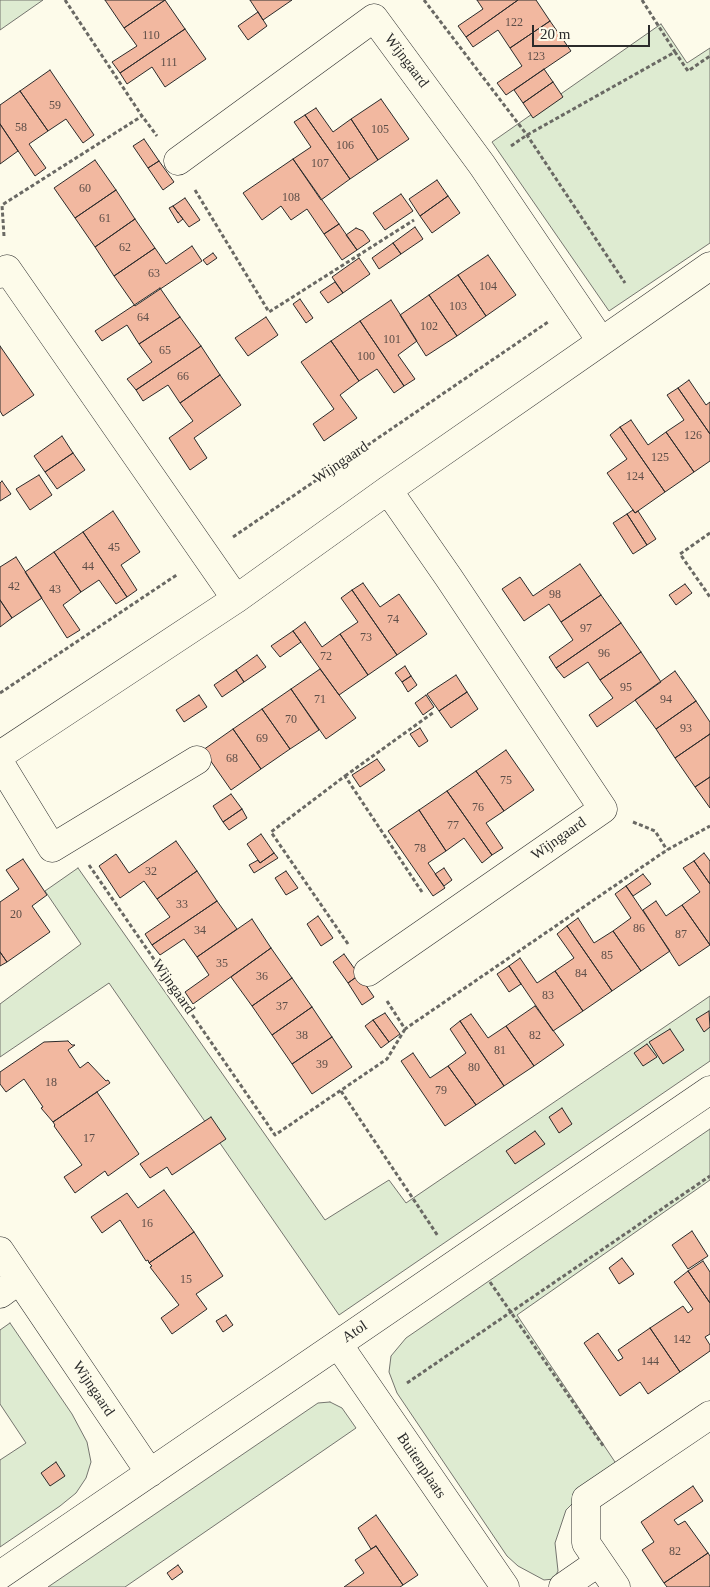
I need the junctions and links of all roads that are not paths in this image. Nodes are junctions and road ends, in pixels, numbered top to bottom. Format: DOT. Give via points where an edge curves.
graph roads {
  1 [pos="178,161"];
  2 [pos="710,266"];
  3 [pos="4,272"];
  4 [pos="601,341"];
  5 [pos="388,490"];
  6 [pos="236,599"];
  7 [pos="0,755"];
  8 [pos="197,760"];
  9 [pos="0,764"];
  10 [pos="368,972"];
  11 [pos="710,1090"];
  12 [pos="0,1251"];
  13 [pos="10,1287"];
  14 [pos="338,1344"];
  15 [pos="710,1416"];
  16 [pos="150,1473"];
  17 [pos="599,1562"];
  18 [pos="0,1576"];
  19 [pos="504,1587"];
  20 [pos="563,1587"];
  21 [pos="616,1587"];
  1 -- 4 [label="street, Wijngaard" via="374,18 482,165"];
  2 -- 4 [label="street"];
  3 -- 6 [label="street"];
  4 -- 5 [label="street"];
  5 -- 6 [label="street"];
  5 -- 10 [label="street, Wijngaard" via="603,809"];
  6 -- 7 [label="street"];
  8 -- 9 [label="street" via="52,848"];
  11 -- 14 [label="street, Atol"];
  12 -- 13 [label="street, Wijngaard"];
  13 -- 16 [label="street, Wijngaard"];
  14 -- 16 [label="street, Atol"];
  14 -- 19 [label="street, Buitenplaats"];
  15 -- 17 [label="street" via="586,1500 586,1543"];
  16 -- 18 [label="street, Atol"];
  17 -- 20 [label="street"];
  17 -- 21 [label="street"];
}
